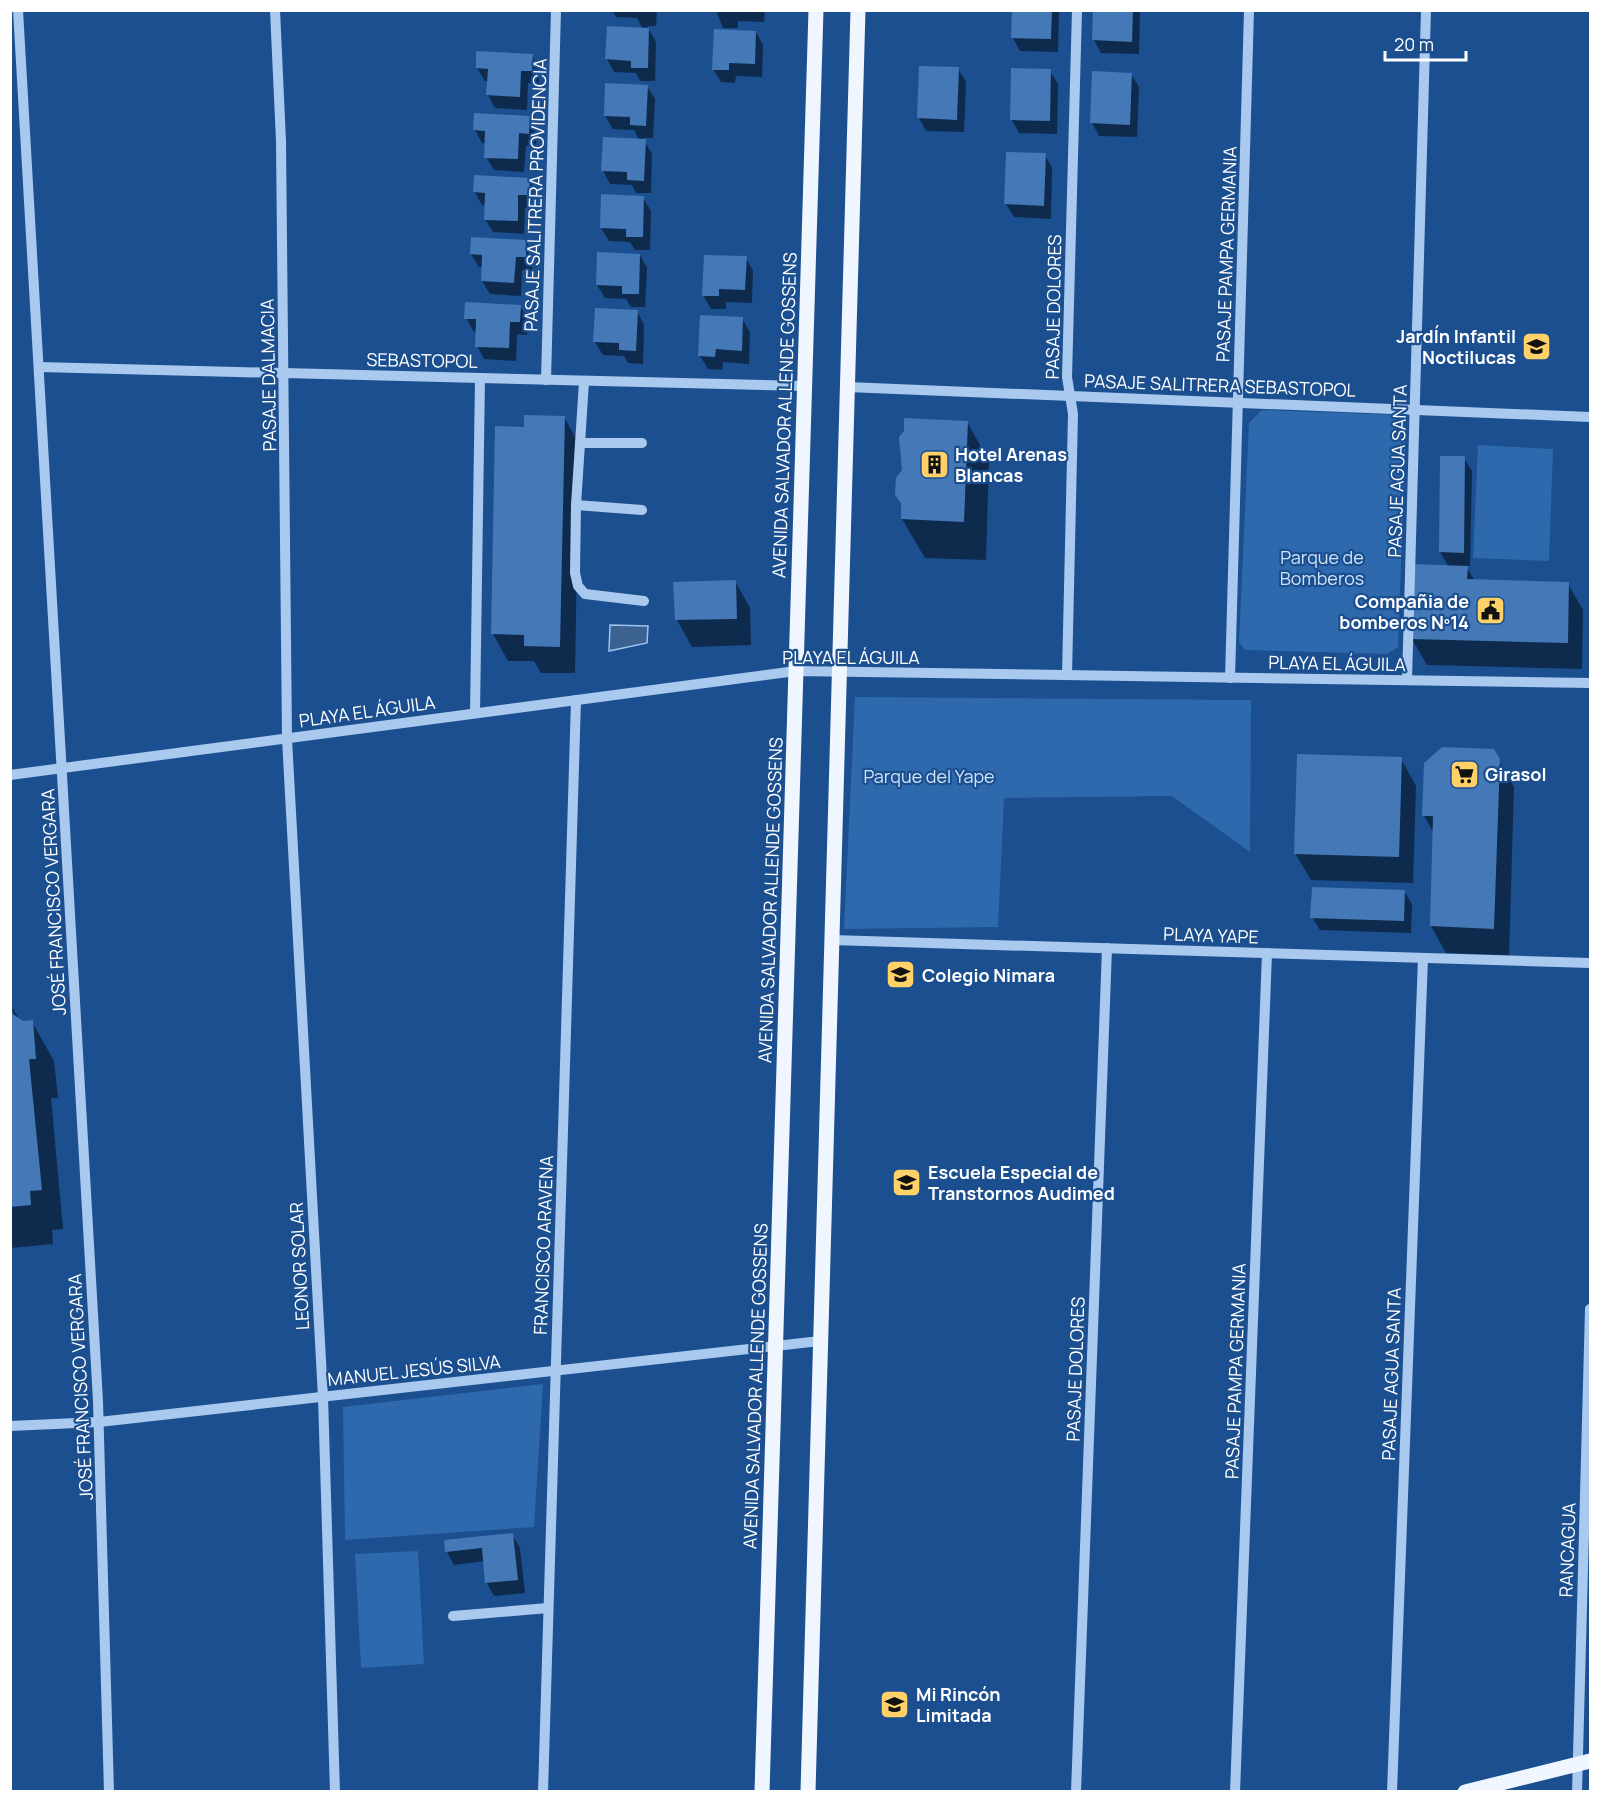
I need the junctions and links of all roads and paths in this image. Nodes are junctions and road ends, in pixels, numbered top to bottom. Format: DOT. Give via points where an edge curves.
graph roads {
  1 [pos="18,10"];
  2 [pos="275,10"];
  3 [pos="556,10"];
  4 [pos="816,10"];
  5 [pos="858,10"];
  6 [pos="1077,10"];
  7 [pos="1249,10"];
  8 [pos="1426,10"];
  9 [pos="39,367"];
  10 [pos="285,373"];
  11 [pos="480,378"];
  12 [pos="546,380"];
  13 [pos="584,381"];
  14 [pos="804,386"];
  15 [pos="847,387"];
  16 [pos="1069,396"];
  17 [pos="1238,403"];
  18 [pos="1415,410"];
  19 [pos="1590,417"];
  20 [pos="580,443"];
  21 [pos="642,443"];
  22 [pos="576,505"];
  23 [pos="642,510"];
  24 [pos="644,601"];
  25 [pos="796,671"];
  26 [pos="839,671"];
  27 [pos="1067,675"];
  28 [pos="1230,678"];
  29 [pos="1407,681"];
  30 [pos="1590,683"];
  31 [pos="576,700"];
  32 [pos="476,713"];
  33 [pos="287,738"];
  34 [pos="62,768"];
  35 [pos="10,775"];
  36 [pos="831,940"];
  37 [pos="1107,948"];
  38 [pos="1267,953"];
  39 [pos="1423,958"];
  40 [pos="1590,963"];
  41 [pos="1590,1309"];
  42 [pos="820,1341"];
  43 [pos="776,1346"];
  44 [pos="555,1371"];
  45 [pos="323,1397"];
  46 [pos="99,1422"];
  47 [pos="10,1426"];
  48 [pos="548,1608"];
  49 [pos="453,1616"];
  50 [pos="1584,1762"];
  51 [pos="109,1791"];
  52 [pos="335,1791"];
  53 [pos="543,1791"];
  54 [pos="762,1791"];
  55 [pos="808,1791"];
  56 [pos="1076,1791"];
  57 [pos="1235,1791"];
  58 [pos="1392,1791"];
  59 [pos="1465,1791"];
  60 [pos="1577,1791"];
  1 -- 9 [label="street, JOSÉ FRANCISCO VERGARA"];
  2 -- 10 [label="street, PASAJE DALMACIA"];
  3 -- 12 [label="street, PASAJE SALITRERA PROVIDENCIA"];
  4 -- 14 [label="main road, AVENIDA SALVADOR ALLENDE GOSSENS"];
  5 -- 15 [label="main road"];
  6 -- 16 [label="street, PASAJE DOLORES" via="1066,376"];
  7 -- 17 [label="street, PASAJE PAMPA GERMANIA"];
  8 -- 18 [label="street, PASAJE AGUA SANTA"];
  9 -- 10 [label="street, SEBASTOPOL"];
  9 -- 34 [label="street, JOSÉ FRANCISCO VERGARA"];
  10 -- 11 [label="street, SEBASTOPOL"];
  10 -- 33 [label="street, PASAJE DALMACIA"];
  11 -- 12 [label="street, SEBASTOPOL"];
  11 -- 32 [label="street"];
  12 -- 13 [label="street, SEBASTOPOL"];
  13 -- 14 [label="street, SEBASTOPOL"];
  13 -- 20 [label="street"];
  14 -- 25 [label="main road, AVENIDA SALVADOR ALLENDE GOSSENS"];
  15 -- 16 [label="street, PASAJE SALITRERA SEBASTOPOL"];
  15 -- 26 [label="main road"];
  16 -- 17 [label="street, PASAJE SALITRERA SEBASTOPOL"];
  16 -- 27 [label="street, PASAJE DOLORES" via="1073,414"];
  17 -- 18 [label="street, PASAJE SALITRERA SEBASTOPOL"];
  17 -- 28 [label="street, PASAJE PAMPA GERMANIA"];
  18 -- 19 [label="street, PASAJE SALITRERA SEBASTOPOL"];
  18 -- 29 [label="street, PASAJE AGUA SANTA"];
  20 -- 21 [label="street"];
  20 -- 22 [label="street"];
  22 -- 23 [label="street"];
  22 -- 24 [label="street" via="578,586 585,594"];
  25 -- 26 [label="street, PLAYA EL ÁGUILA"];
  25 -- 31 [label="street, PLAYA EL ÁGUILA"];
  25 -- 43 [label="main road, AVENIDA SALVADOR ALLENDE GOSSENS"];
  26 -- 27 [label="street, PLAYA EL ÁGUILA"];
  26 -- 36 [label="main road"];
  27 -- 28 [label="street, PLAYA EL ÁGUILA"];
  28 -- 29 [label="street, PLAYA EL ÁGUILA"];
  29 -- 30 [label="street, PLAYA EL ÁGUILA"];
  31 -- 32 [label="street, PLAYA EL ÁGUILA"];
  31 -- 44 [label="street, FRANCISCO ARAVENA"];
  32 -- 33 [label="street, PLAYA EL ÁGUILA"];
  33 -- 34 [label="street, PLAYA EL ÁGUILA"];
  33 -- 45 [label="street, LEONOR SOLAR"];
  34 -- 35 [label="street, PLAYA EL ÁGUILA"];
  34 -- 46 [label="street, JOSÉ FRANCISCO VERGARA"];
  36 -- 37 [label="street, PLAYA YAPE"];
  36 -- 42 [label="main road"];
  37 -- 38 [label="street, PLAYA YAPE"];
  37 -- 56 [label="street, PASAJE DOLORES"];
  38 -- 39 [label="street, PLAYA YAPE"];
  38 -- 57 [label="street, PASAJE PAMPA GERMANIA"];
  39 -- 40 [label="street, PLAYA YAPE"];
  39 -- 58 [label="street, PASAJE AGUA SANTA"];
  41 -- 50 [label="street, RANCAGUA"];
  42 -- 43 [label="street, MANUEL JESÚS SILVA"];
  42 -- 55 [label="main road"];
  43 -- 44 [label="street, MANUEL JESÚS SILVA"];
  43 -- 54 [label="main road, AVENIDA SALVADOR ALLENDE GOSSENS"];
  44 -- 45 [label="street, MANUEL JESÚS SILVA"];
  44 -- 48 [label="street, FRANCISCO ARAVENA"];
  45 -- 46 [label="street, MANUEL JESÚS SILVA"];
  45 -- 52 [label="street, LEONOR SOLAR"];
  46 -- 47 [label="street, MANUEL JESÚS SILVA"];
  46 -- 51 [label="street, JOSÉ FRANCISCO VERGARA"];
  48 -- 49 [label="street"];
  48 -- 53 [label="street, FRANCISCO ARAVENA"];
  50 -- 59 [label="main road"];
  50 -- 60 [label="street, RANCAGUA"];
}
